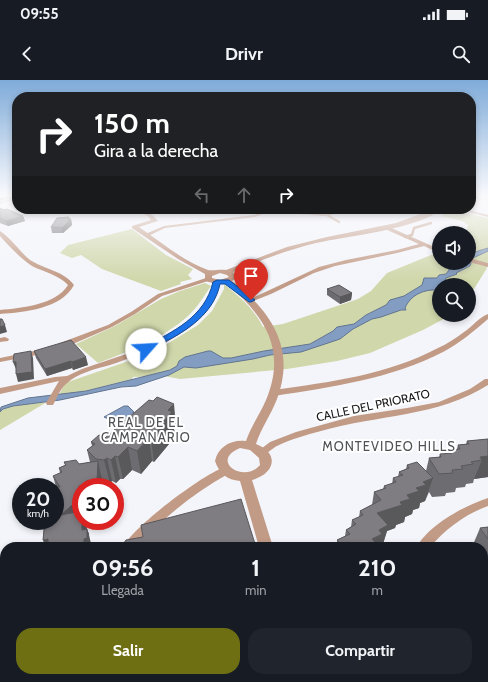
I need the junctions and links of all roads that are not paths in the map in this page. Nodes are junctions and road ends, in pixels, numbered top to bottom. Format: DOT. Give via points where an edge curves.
graph roads {
  1 [pos="144,224"];
  2 [pos="188,224"];
  3 [pos="399,224"];
  4 [pos="427,224"];
  5 [pos="387,228"];
  6 [pos="0,233"];
  7 [pos="146,235"];
  8 [pos="405,237"];
  9 [pos="422,245"];
  10 [pos="432,249"];
  11 [pos="476,262"];
  12 [pos="488,265"];
  13 [pos="228,272"];
  14 [pos="209,276"];
  15 [pos="217,282"];
  16 [pos="227,282"];
  17 [pos="251,300"];
  18 [pos="0,312"];
  19 [pos="488,316"];
  20 [pos="0,360"];
  21 [pos="69,378"];
  22 [pos="488,381"];
  23 [pos="0,391"];
  24 [pos="274,393"];
  25 [pos="50,403"];
  26 [pos="250,445"];
  27 [pos="262,452"];
  28 [pos="225,471"];
  29 [pos="245,477"];
  30 [pos="488,502"];
  31 [pos="134,542"];
  32 [pos="264,542"];
  33 [pos="428,542"];
  1 -- 7 [label="street" via="134,227"];
  2 -- 7 [label="street" via="164,227"];
  3 -- 5 [label="street"];
  4 -- 8 [label="lane" via="414,228 412,235"];
  5 -- 8 [label="street"];
  5 -- 13 [label="street" via="327,238 281,250"];
  6 -- 18 [label="street" via="21,257 67,280 71,288 46,303 23,310"];
  7 -- 14 [label="street"];
  8 -- 9 [label="street"];
  9 -- 10 [label="street"];
  9 -- 17 [label="street" via="321,268"];
  11 -- 12 [label="street"];
  13 -- 14 [label="street" via="220,271"];
  13 -- 16 [label="street" via="233,276"];
  14 -- 15 [label="street"];
  14 -- 20 [label="street" via="160,295 133,314 78,340 53,349"];
  15 -- 16 [label="street"];
  15 -- 21 [label="street" via="214,294 205,309 175,334 155,345"];
  16 -- 17 [label="street"];
  17 -- 24 [label="street" via="267,320 278,346 280,362"];
  19 -- 24 [label="street" via="474,330 434,354 379,374"];
  21 -- 23 [label="street"];
  21 -- 25 [label="street" via="62,383"];
  22 -- 27 [label="street, CALLE DEL PRIORATO" via="453,400 401,413 333,424 271,444"];
  24 -- 26 [label="street" via="267,411 252,435"];
  26 -- 27 [label="street"];
  26 -- 28 [label="street" via="233,446 225,451 220,463"];
  27 -- 29 [label="street" via="266,462 263,469 255,475"];
  28 -- 29 [label="street" via="234,476"];
  28 -- 31 [label="street" via="182,499"];
  29 -- 32 [label="street"];
  30 -- 33 [label="street" via="449,522"];
}
